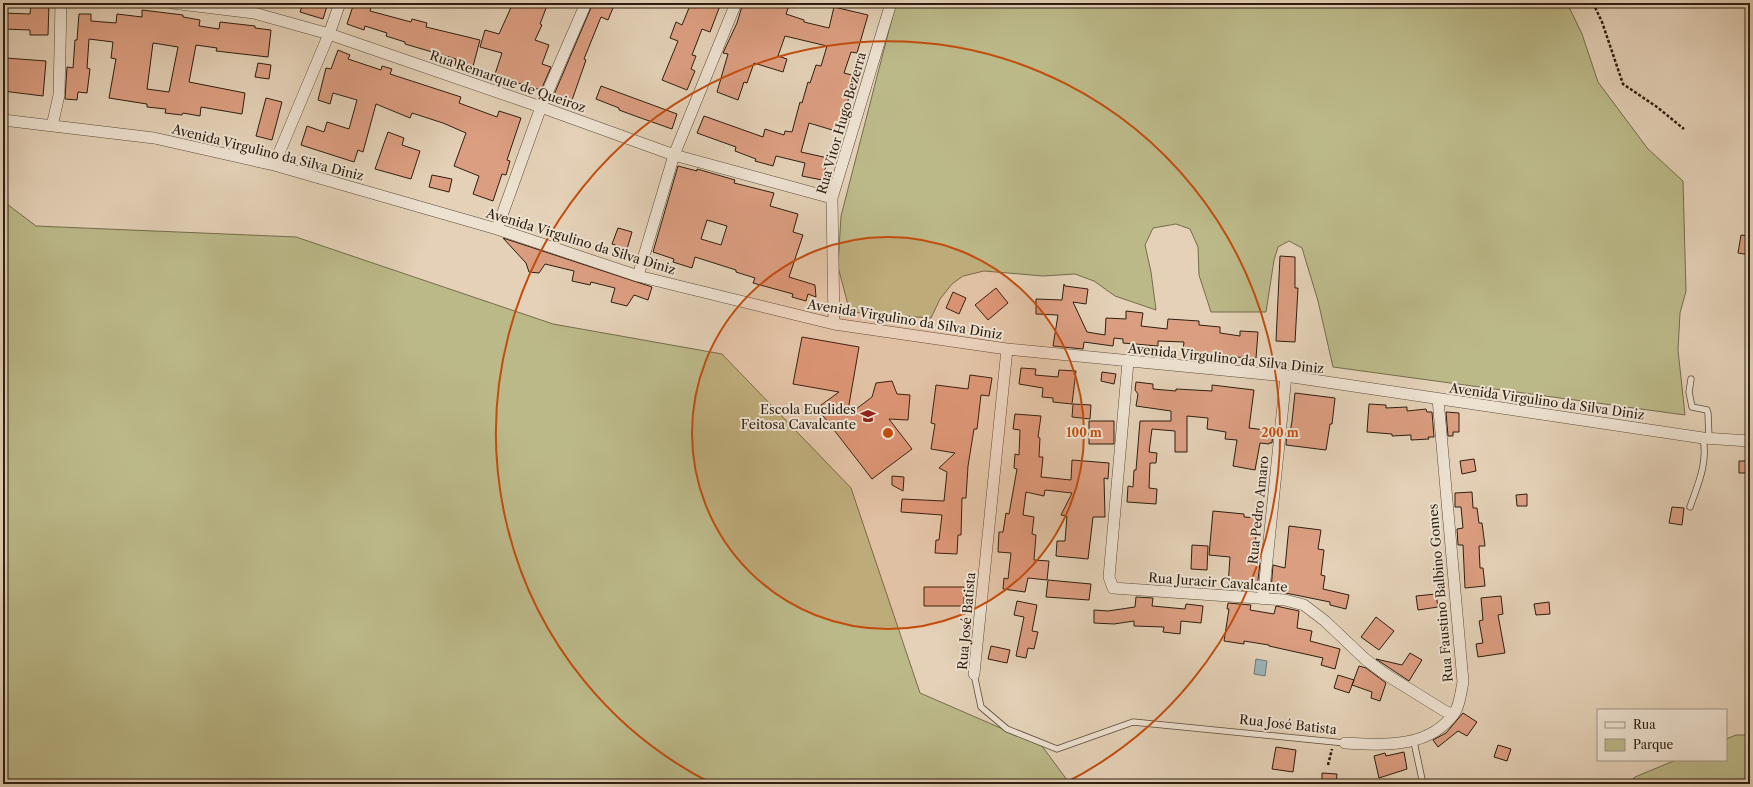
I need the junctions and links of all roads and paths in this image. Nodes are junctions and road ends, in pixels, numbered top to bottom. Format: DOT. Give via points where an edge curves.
graph roads {
  1 [pos="61,3"];
  2 [pos="172,3"];
  3 [pos="340,3"];
  4 [pos="586,3"];
  5 [pos="736,3"];
  6 [pos="891,3"];
  7 [pos="1593,3"];
  8 [pos="329,34"];
  9 [pos="541,107"];
  10 [pos="3,120"];
  11 [pos="52,126"];
  12 [pos="1684,129"];
  13 [pos="674,155"];
  14 [pos="274,165"];
  15 [pos="832,198"];
  16 [pos="497,229"];
  17 [pos="638,276"];
  18 [pos="834,324"];
  19 [pos="1007,349"];
  20 [pos="1128,362"];
  21 [pos="1286,376"];
  22 [pos="1691,379"];
  23 [pos="1438,399"];
  24 [pos="1706,438"];
  25 [pos="1750,440"];
  26 [pos="1690,507"];
  27 [pos="1263,599"];
  28 [pos="974,674"];
  29 [pos="1453,714"];
  30 [pos="1414,742"];
  31 [pos="1333,743"];
  32 [pos="1345,743"];
  33 [pos="1328,764"];
  34 [pos="1423,784"];
  1 -- 11 [label="street" via="59,95"];
  2 -- 8 [label="street, Rua Remarque de Queiroz" via="254,13"];
  3 -- 8 [label="street"];
  4 -- 9 [label="street"];
  5 -- 13 [label="street"];
  6 -- 15 [label="street, Rua Vitor Hugo Bezerra"];
  7 -- 12 [label="path" via="1623,84"];
  8 -- 9 [label="street, Rua Remarque de Queiroz"];
  8 -- 14 [label="street"];
  9 -- 13 [label="street, Rua Remarque de Queiroz"];
  9 -- 16 [label="street"];
  10 -- 11 [label="street, Avenida Virgulino da Silva Diniz"];
  11 -- 14 [label="street, Avenida Virgulino da Silva Diniz" via="154,138"];
  13 -- 15 [label="street, Rua Remarque de Queiroz"];
  13 -- 17 [label="street"];
  14 -- 16 [label="street, Avenida Virgulino da Silva Diniz"];
  15 -- 18 [label="street, Rua Vitor Hugo Bezerra"];
  16 -- 17 [label="street, Avenida Virgulino da Silva Diniz"];
  17 -- 18 [label="street, Avenida Virgulino da Silva Diniz"];
  18 -- 19 [label="street, Avenida Virgulino da Silva Diniz"];
  19 -- 20 [label="street, Avenida Virgulino da Silva Diniz"];
  19 -- 28 [label="street, Rua José Batista"];
  20 -- 21 [label="street, Avenida Virgulino da Silva Diniz"];
  20 -- 27 [label="street, Rua Juracir Cavalcante" via="1109,577 1113,588"];
  21 -- 23 [label="street, Avenida Virgulino da Silva Diniz"];
  21 -- 27 [label="street, Rua Pedro Amaro"];
  22 -- 24 [label="lane" via="1689,392 1692,407 1703,408 1708,413"];
  23 -- 24 [label="street, Avenida Virgulino da Silva Diniz"];
  23 -- 29 [label="street, Rua Faustino Balbino Gomes" via="1463,682"];
  24 -- 25 [label="street, Avenida Virgulino da Silva Diniz"];
  24 -- 26 [label="lane" via="1705,462"];
  27 -- 29 [label="street, Rua Juracir Cavalcante" via="1285,600 1304,605 1325,621 1365,660"];
  28 -- 31 [label="lane, Rua José Batista" via="981,708 1007,728 1057,749 1133,722"];
  29 -- 30 [label="street, Rua Faustino Balbino Gomes" via="1443,726"];
  30 -- 32 [label="street, Rua Faustino Balbino Gomes" via="1380,745"];
  30 -- 34 [label="lane"];
  31 -- 32 [label="lane, Rua José Batista"];
  31 -- 33 [label="path"];
}
